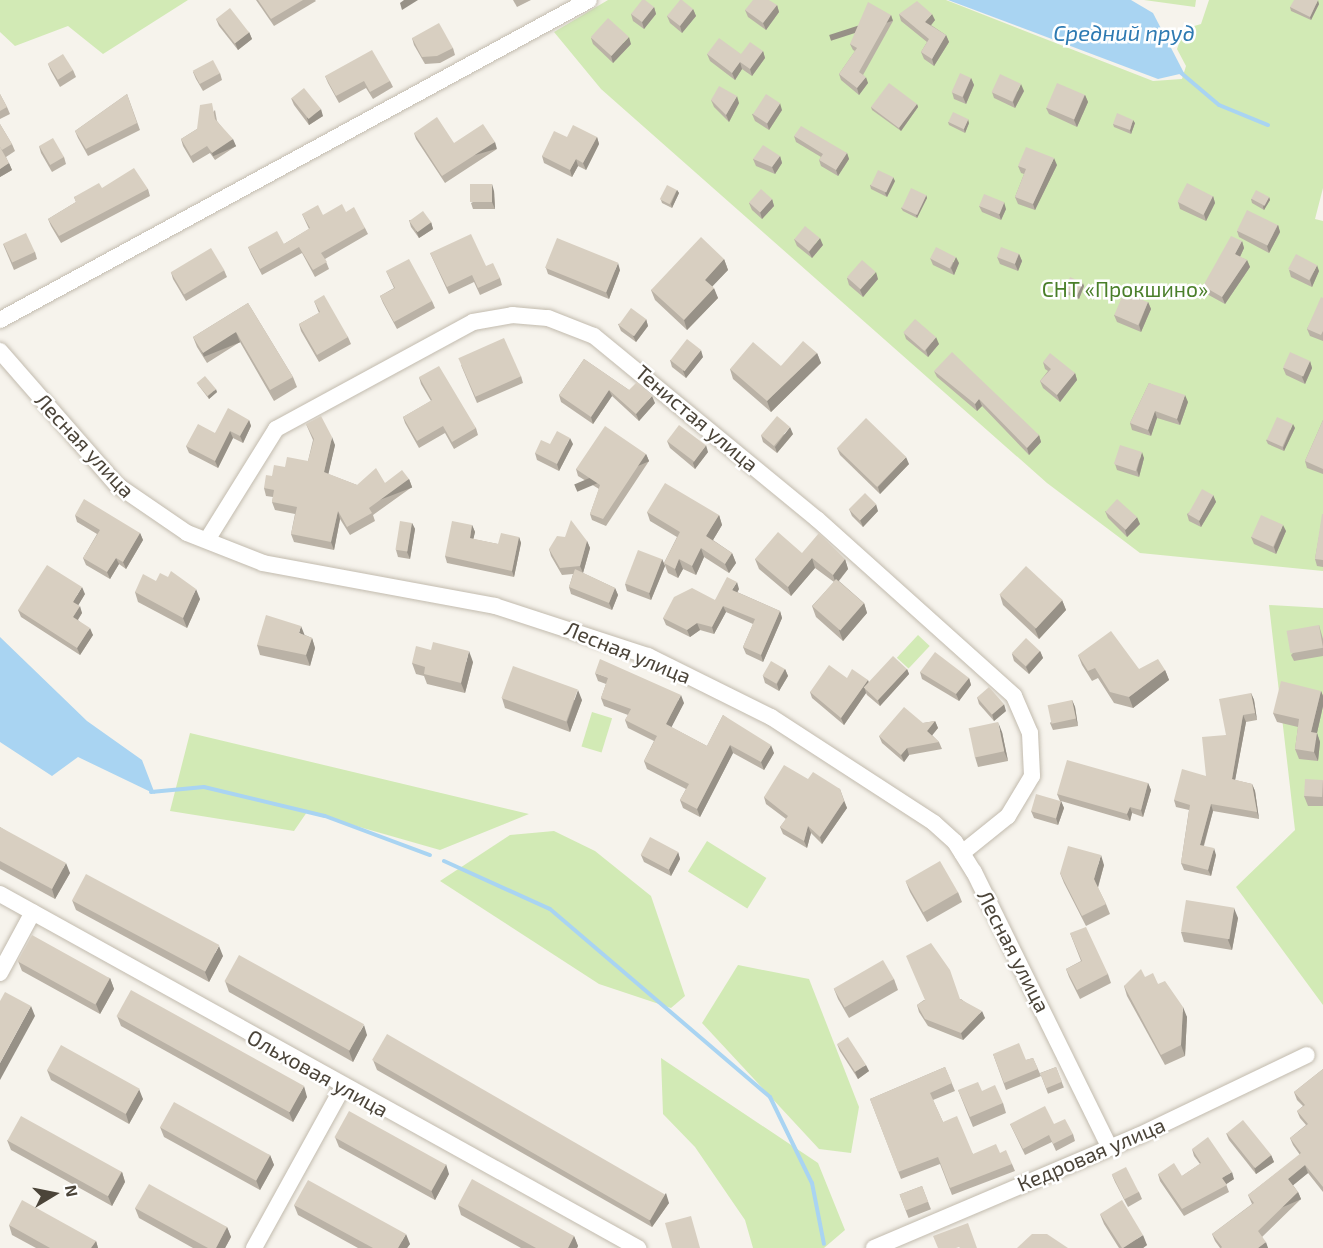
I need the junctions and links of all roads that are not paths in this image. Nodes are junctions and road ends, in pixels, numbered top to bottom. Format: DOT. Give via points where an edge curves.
graph roads {
  1 [pos="589,0"];
  2 [pos="0,320"];
  3 [pos="0,351"];
  4 [pos="207,540"];
  5 [pos="963,854"];
  6 [pos="0,894"];
  7 [pos="33,912"];
  8 [pos="0,973"];
  9 [pos="1307,1055"];
  10 [pos="343,1087"];
  11 [pos="1109,1146"];
  12 [pos="254,1248"];
  13 [pos="638,1248"];
  14 [pos="874,1248"];
  1 -- 2 [label="street"];
  3 -- 4 [label="street, Лесная улица" via="117,485 187,533"];
  4 -- 5 [label="street, Лесная улица" via="263,563 495,606 648,656 771,717 934,823"];
  4 -- 5 [label="street, Тенистая улица" via="276,429 473,322 512,315 548,318 594,336 817,519 1014,696 1030,733 1032,776 1008,816"];
  5 -- 11 [label="street, Лесная улица"];
  6 -- 7 [label="street, Ольховая улица"];
  7 -- 8 [label="street"];
  7 -- 10 [label="street, Ольховая улица"];
  9 -- 11 [label="street, Кедровая улица"];
  10 -- 12 [label="street"];
  10 -- 13 [label="street, Ольховая улица"];
  11 -- 14 [label="street, Кедровая улица"];
}
